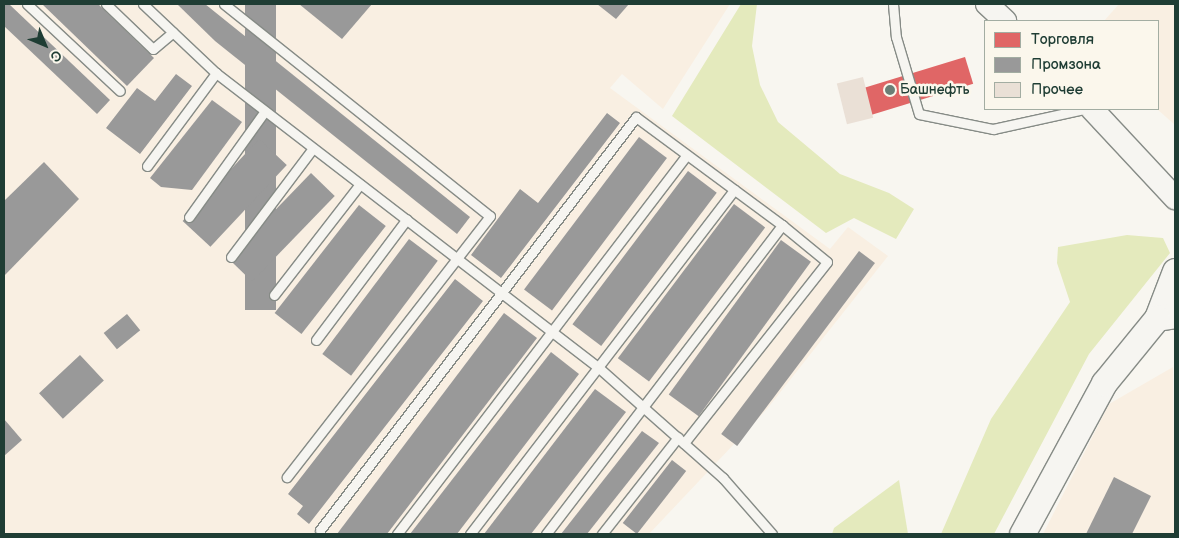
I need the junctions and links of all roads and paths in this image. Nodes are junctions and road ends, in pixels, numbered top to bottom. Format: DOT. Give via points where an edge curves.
graph roads {
  1 [pos="27,4"];
  2 [pos="106,4"];
  3 [pos="143,4"];
  4 [pos="224,4"];
  5 [pos="893,4"];
  6 [pos="988,4"];
  7 [pos="1004,20"];
  8 [pos="173,32"];
  9 [pos="216,73"];
  10 [pos="120,91"];
  11 [pos="1080,110"];
  12 [pos="1093,110"];
  13 [pos="265,111"];
  14 [pos="313,148"];
  15 [pos="687,154"];
  16 [pos="147,166"];
  17 [pos="360,184"];
  18 [pos="734,190"];
  19 [pos="1175,198"];
  20 [pos="189,217"];
  21 [pos="407,219"];
  22 [pos="782,225"];
  23 [pos="231,257"];
  24 [pos="456,257"];
  25 [pos="1175,271"];
  26 [pos="503,293"];
  27 [pos="274,295"];
  28 [pos="1166,316"];
  29 [pos="552,331"];
  30 [pos="316,340"];
  31 [pos="598,367"];
  32 [pos="644,407"];
  33 [pos="681,440"];
  34 [pos="287,477"];
  35 [pos="320,530"];
  36 [pos="397,534"];
  37 [pos="470,534"];
  38 [pos="546,534"];
  39 [pos="602,534"];
  40 [pos="772,534"];
  41 [pos="1022,534"];
  1 -- 10 [label="lane"];
  2 -- 8 [label="lane" via="153,49"];
  3 -- 8 [label="lane"];
  4 -- 24 [label="lane" via="490,216"];
  5 -- 11 [label="lane" via="896,37 919,114 993,129"];
  6 -- 7 [label="street"];
  8 -- 9 [label="lane"];
  9 -- 13 [label="lane"];
  9 -- 16 [label="lane"];
  12 -- 19 [label="street"];
  13 -- 14 [label="lane"];
  13 -- 20 [label="lane"];
  14 -- 17 [label="lane"];
  14 -- 23 [label="lane"];
  15 -- 18 [label="lane"];
  15 -- 26 [label="lane" via="636,117"];
  15 -- 29 [label="lane"];
  17 -- 21 [label="lane"];
  17 -- 27 [label="lane"];
  18 -- 22 [label="lane"];
  18 -- 31 [label="lane"];
  21 -- 24 [label="lane"];
  21 -- 30 [label="lane"];
  22 -- 32 [label="lane"];
  22 -- 33 [label="lane" via="827,262"];
  24 -- 26 [label="lane"];
  24 -- 34 [label="lane"];
  25 -- 28 [label="main road"];
  26 -- 29 [label="lane"];
  26 -- 35 [label="lane"];
  28 -- 41 [label="main road" via="1104,382"];
  29 -- 31 [label="lane"];
  29 -- 36 [label="lane"];
  31 -- 32 [label="lane"];
  31 -- 37 [label="lane"];
  32 -- 33 [label="lane"];
  32 -- 38 [label="lane"];
  33 -- 39 [label="lane"];
  33 -- 40 [label="lane" via="724,478"];
}
